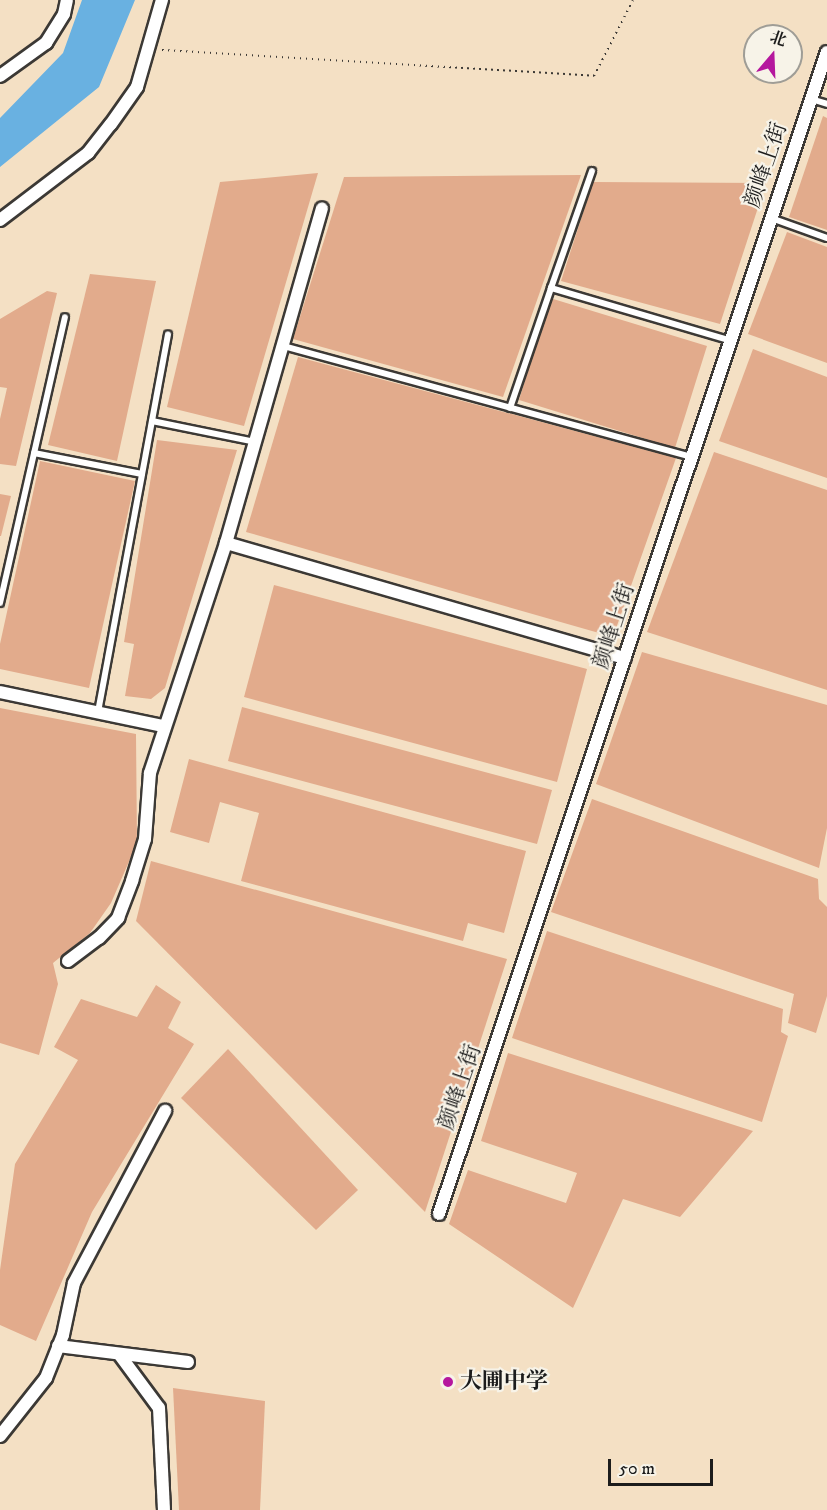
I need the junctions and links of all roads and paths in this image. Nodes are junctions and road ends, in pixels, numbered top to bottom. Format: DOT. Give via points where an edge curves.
graph roads {
  1 [pos="67,0"];
  2 [pos="162,0"];
  3 [pos="633,0"];
  4 [pos="150,49"];
  5 [pos="827,52"];
  6 [pos="0,76"];
  7 [pos="811,99"];
  8 [pos="827,105"];
  9 [pos="592,171"];
  10 [pos="322,209"];
  11 [pos="770,218"];
  12 [pos="0,220"];
  13 [pos="827,238"];
  14 [pos="551,288"];
  15 [pos="65,316"];
  16 [pos="168,334"];
  17 [pos="729,340"];
  18 [pos="283,346"];
  19 [pos="510,408"];
  20 [pos="152,421"];
  21 [pos="255,442"];
  22 [pos="34,453"];
  23 [pos="691,457"];
  24 [pos="142,474"];
  25 [pos="226,543"];
  26 [pos="0,603"];
  27 [pos="625,658"];
  28 [pos="0,692"];
  29 [pos="98,712"];
  30 [pos="163,726"];
  31 [pos="68,961"];
  32 [pos="165,1111"];
  33 [pos="439,1214"];
  34 [pos="58,1347"];
  35 [pos="119,1354"];
  36 [pos="188,1362"];
  37 [pos="0,1436"];
  38 [pos="164,1510"];
  1 -- 6 [label="street" via="64,14 46,43"];
  2 -- 4 [label="street"];
  3 -- 4 [label="path" via="594,76"];
  4 -- 12 [label="street" via="137,87 88,153"];
  5 -- 7 [label="street, 颜峰上街"];
  7 -- 8 [label="lane"];
  7 -- 11 [label="street, 颜峰上街"];
  9 -- 14 [label="lane"];
  10 -- 18 [label="street"];
  11 -- 13 [label="lane"];
  11 -- 17 [label="street, 颜峰上街"];
  14 -- 17 [label="lane"];
  14 -- 19 [label="lane"];
  15 -- 22 [label="lane"];
  16 -- 20 [label="lane"];
  17 -- 23 [label="street, 颜峰上街"];
  18 -- 19 [label="lane"];
  18 -- 21 [label="street"];
  19 -- 23 [label="lane"];
  20 -- 21 [label="lane"];
  20 -- 24 [label="lane"];
  21 -- 25 [label="street"];
  22 -- 24 [label="lane"];
  22 -- 26 [label="lane"];
  23 -- 27 [label="street, 颜峰上街"];
  24 -- 29 [label="lane"];
  25 -- 27 [label="street"];
  25 -- 30 [label="street"];
  27 -- 33 [label="street, 颜峰上街"];
  28 -- 29 [label="street"];
  29 -- 30 [label="street"];
  30 -- 31 [label="street" via="150,773 145,839 118,918"];
  32 -- 34 [label="street" via="74,1283"];
  34 -- 35 [label="street"];
  34 -- 37 [label="street" via="46,1378"];
  35 -- 36 [label="street"];
  35 -- 38 [label="street" via="159,1408"];
}
